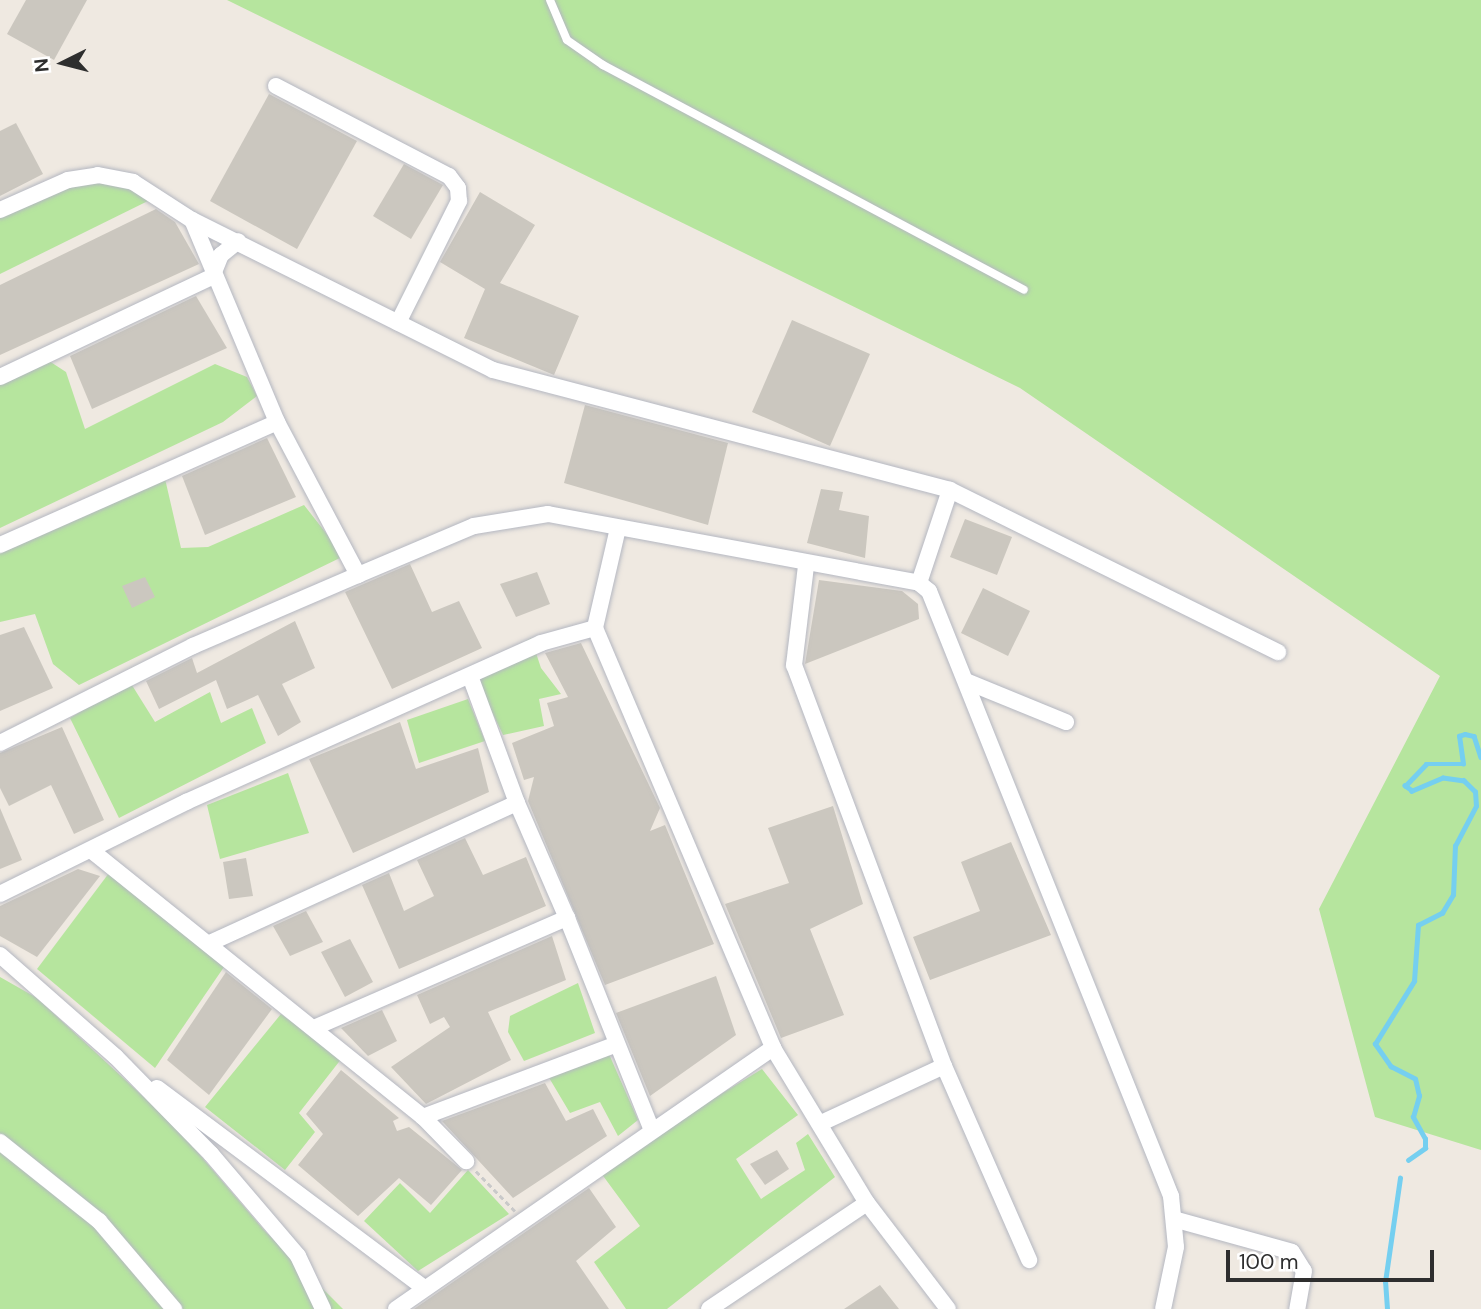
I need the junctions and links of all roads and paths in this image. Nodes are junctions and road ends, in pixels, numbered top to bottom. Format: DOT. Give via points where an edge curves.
graph roads {
  1 [pos="550,0"];
  2 [pos="276,86"];
  3 [pos="0,210"];
  4 [pos="192,220"];
  5 [pos="238,242"];
  6 [pos="212,277"];
  7 [pos="1024,290"];
  8 [pos="398,323"];
  9 [pos="0,377"];
  10 [pos="277,422"];
  11 [pos="950,490"];
  12 [pos="618,528"];
  13 [pos="0,545"];
  14 [pos="806,566"];
  15 [pos="358,575"];
  16 [pos="919,583"];
  17 [pos="595,628"];
  18 [pos="1278,652"];
  19 [pos="470,676"];
  20 [pos="968,682"];
  21 [pos="1066,722"];
  22 [pos="0,743"];
  23 [pos="517,803"];
  24 [pos="92,851"];
  25 [pos="0,894"];
  26 [pos="567,918"];
  27 [pos="212,942"];
  28 [pos="0,955"];
  29 [pos="316,1027"];
  30 [pos="615,1045"];
  31 [pos="773,1048"];
  32 [pos="116,1057"];
  33 [pos="944,1066"];
  34 [pos="423,1117"];
  35 [pos="821,1123"];
  36 [pos="652,1130"];
  37 [pos="0,1142"];
  38 [pos="466,1161"];
  39 [pos="867,1203"];
  40 [pos="523,1219"];
  41 [pos="1177,1220"];
  42 [pos="1029,1261"];
  43 [pos="424,1288"];
  44 [pos="174,1309"];
  45 [pos="323,1309"];
  46 [pos="396,1309"];
  47 [pos="709,1309"];
  48 [pos="948,1309"];
  49 [pos="1163,1309"];
  50 [pos="1297,1309"];
  1 -- 7 [label="lane" via="567,40 603,65"];
  2 -- 8 [label="street" via="449,176 458,188 459,201"];
  3 -- 4 [label="street" via="68,180 97,175 133,182"];
  4 -- 5 [label="street"];
  4 -- 6 [label="street"];
  5 -- 6 [label="street" via="221,255"];
  5 -- 8 [label="street"];
  6 -- 9 [label="street"];
  6 -- 10 [label="street"];
  8 -- 11 [label="street" via="493,370"];
  10 -- 13 [label="street"];
  10 -- 15 [label="street"];
  11 -- 16 [label="street"];
  11 -- 18 [label="street"];
  12 -- 14 [label="street"];
  12 -- 15 [label="street" via="548,514 510,515"];
  12 -- 17 [label="street"];
  14 -- 16 [label="street"];
  14 -- 33 [label="street" via="794,665"];
  15 -- 22 [label="street" via="193,646"];
  16 -- 20 [label="street" via="939,605"];
  17 -- 19 [label="street" via="541,643"];
  17 -- 31 [label="street"];
  19 -- 23 [label="street"];
  19 -- 24 [label="street" via="186,802"];
  20 -- 21 [label="street"];
  20 -- 41 [label="street"];
  23 -- 26 [label="street"];
  23 -- 27 [label="street"];
  24 -- 25 [label="street"];
  24 -- 27 [label="street"];
  26 -- 29 [label="street"];
  26 -- 30 [label="street"];
  27 -- 29 [label="street"];
  28 -- 32 [label="street"];
  29 -- 34 [label="street"];
  30 -- 34 [label="street"];
  30 -- 36 [label="street"];
  31 -- 35 [label="street"];
  31 -- 36 [label="street"];
  32 -- 43 [label="street"];
  32 -- 45 [label="street" via="270,1219 298,1256"];
  33 -- 35 [label="street"];
  33 -- 42 [label="street"];
  34 -- 38 [label="street"];
  35 -- 39 [label="street"];
  36 -- 40 [label="street"];
  37 -- 44 [label="street" via="99,1221"];
  38 -- 40 [label="path"];
  39 -- 47 [label="street"];
  39 -- 48 [label="street"];
  40 -- 43 [label="street"];
  41 -- 49 [label="street"];
  41 -- 50 [label="street" via="1292,1252 1304,1271"];
  43 -- 46 [label="street"];
}
